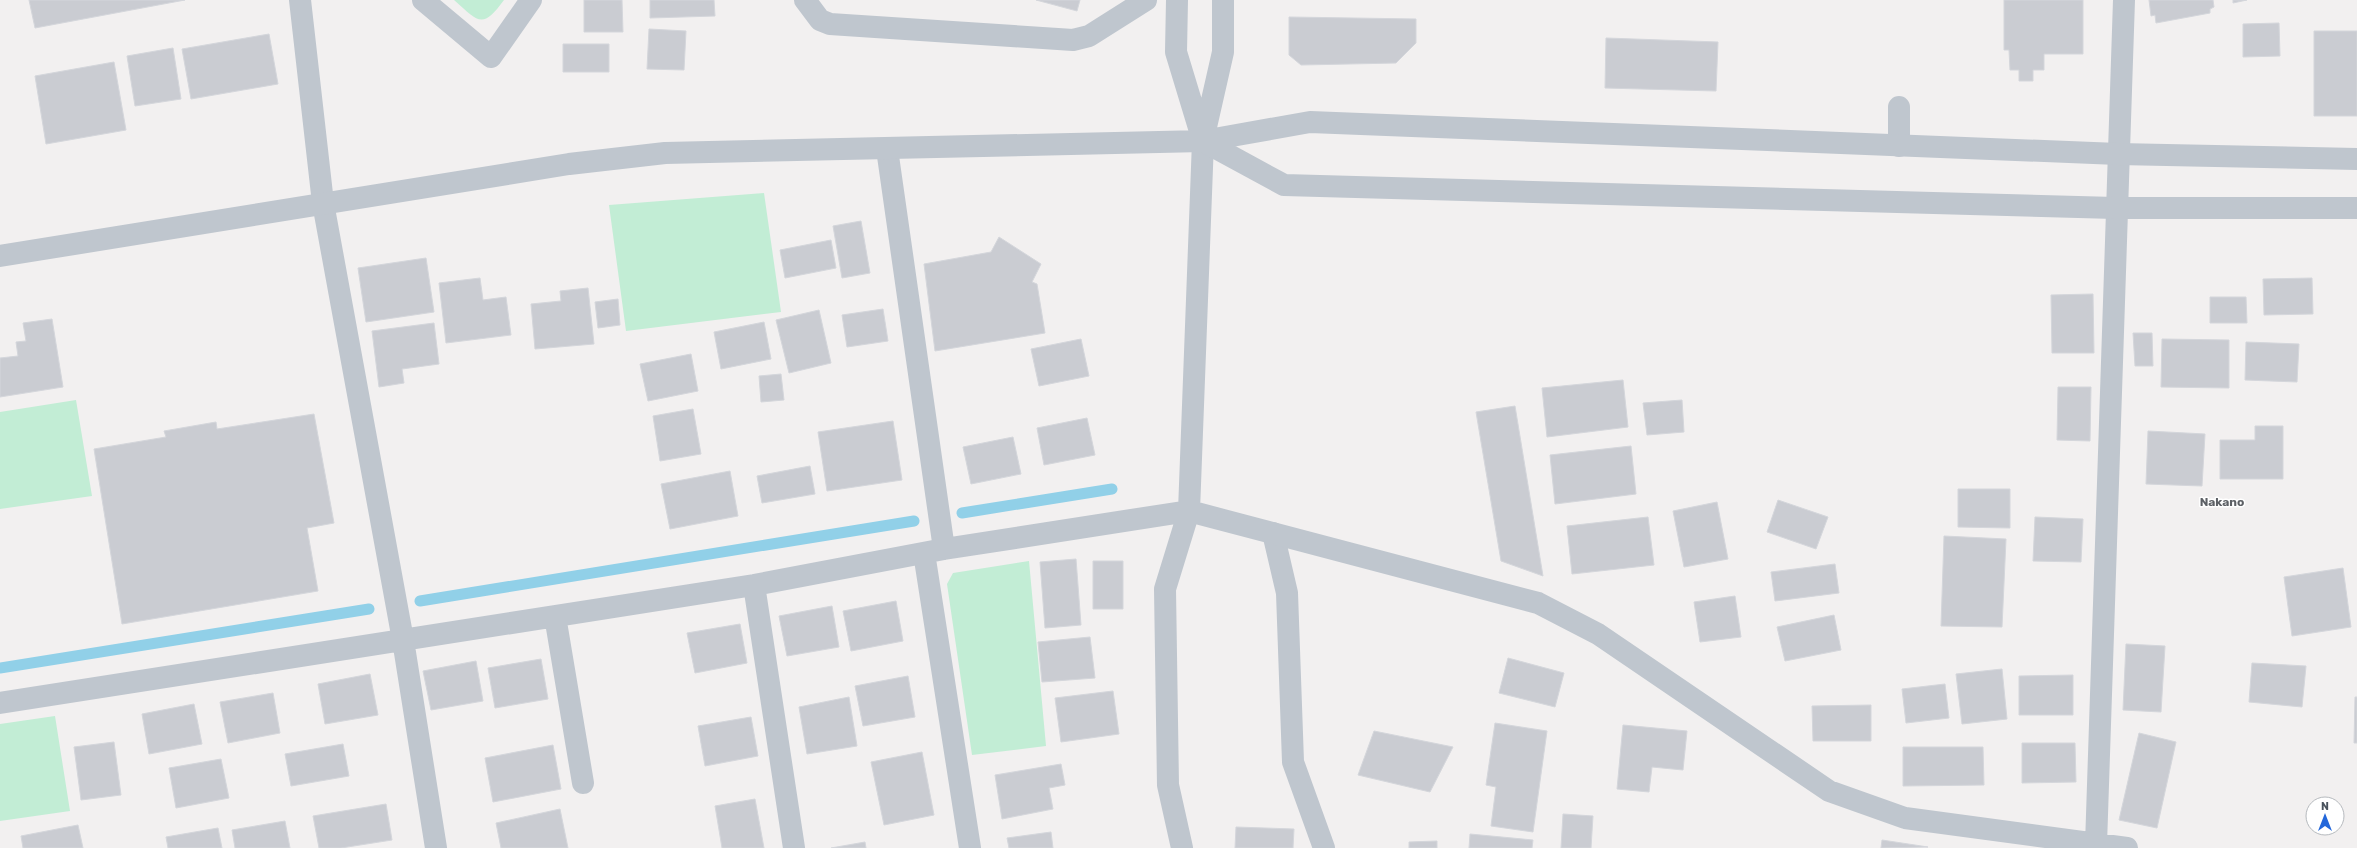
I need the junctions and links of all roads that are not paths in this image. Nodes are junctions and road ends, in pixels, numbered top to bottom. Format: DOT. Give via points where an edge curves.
graph roads {
  1 [pos="300,0"];
  2 [pos="423,0"];
  3 [pos="531,0"];
  4 [pos="805,0"];
  5 [pos="1146,0"];
  6 [pos="1177,0"];
  7 [pos="1223,0"];
  8 [pos="2124,0"];
  9 [pos="1899,107"];
  10 [pos="1203,141"];
  11 [pos="1899,146"];
  12 [pos="886,149"];
  13 [pos="2118,154"];
  14 [pos="2357,159"];
  15 [pos="323,203"];
  16 [pos="2115,208"];
  17 [pos="2357,208"];
  18 [pos="0,256"];
  19 [pos="1189,511"];
  20 [pos="1273,533"];
  21 [pos="934,551"];
  22 [pos="754,585"];
  23 [pos="555,616"];
  24 [pos="403,640"];
  25 [pos="0,703"];
  26 [pos="583,783"];
  27 [pos="2096,845"];
  28 [pos="436,848"];
  29 [pos="794,848"];
  30 [pos="970,848"];
  31 [pos="1182,848"];
  32 [pos="1324,848"];
  33 [pos="2127,848"];
  1 -- 15 [label="street"];
  2 -- 3 [label="street" via="491,57"];
  4 -- 5 [label="street" via="820,20 830,24 1073,40 1090,36"];
  6 -- 10 [label="street" via="1176,52"];
  7 -- 10 [label="street" via="1223,52"];
  8 -- 13 [label="street"];
  9 -- 11 [label="street"];
  10 -- 11 [label="street" via="1310,122"];
  10 -- 12 [label="street"];
  10 -- 16 [label="street" via="1284,185"];
  10 -- 19 [label="street"];
  11 -- 13 [label="street"];
  12 -- 15 [label="street" via="665,152 569,164"];
  12 -- 21 [label="street"];
  13 -- 14 [label="street"];
  13 -- 16 [label="street"];
  15 -- 18 [label="street"];
  15 -- 24 [label="street"];
  16 -- 17 [label="street"];
  16 -- 27 [label="street"];
  19 -- 20 [label="street"];
  19 -- 21 [label="street"];
  19 -- 31 [label="street" via="1165,589 1168,785"];
  20 -- 27 [label="street" via="1538,603 1598,634 1829,791 1905,818"];
  20 -- 32 [label="street" via="1287,593 1293,762"];
  21 -- 22 [label="street"];
  21 -- 30 [label="street"];
  22 -- 23 [label="street"];
  22 -- 29 [label="street"];
  23 -- 24 [label="street"];
  23 -- 26 [label="street"];
  24 -- 25 [label="street"];
  24 -- 28 [label="street"];
  27 -- 33 [label="street"];
}
